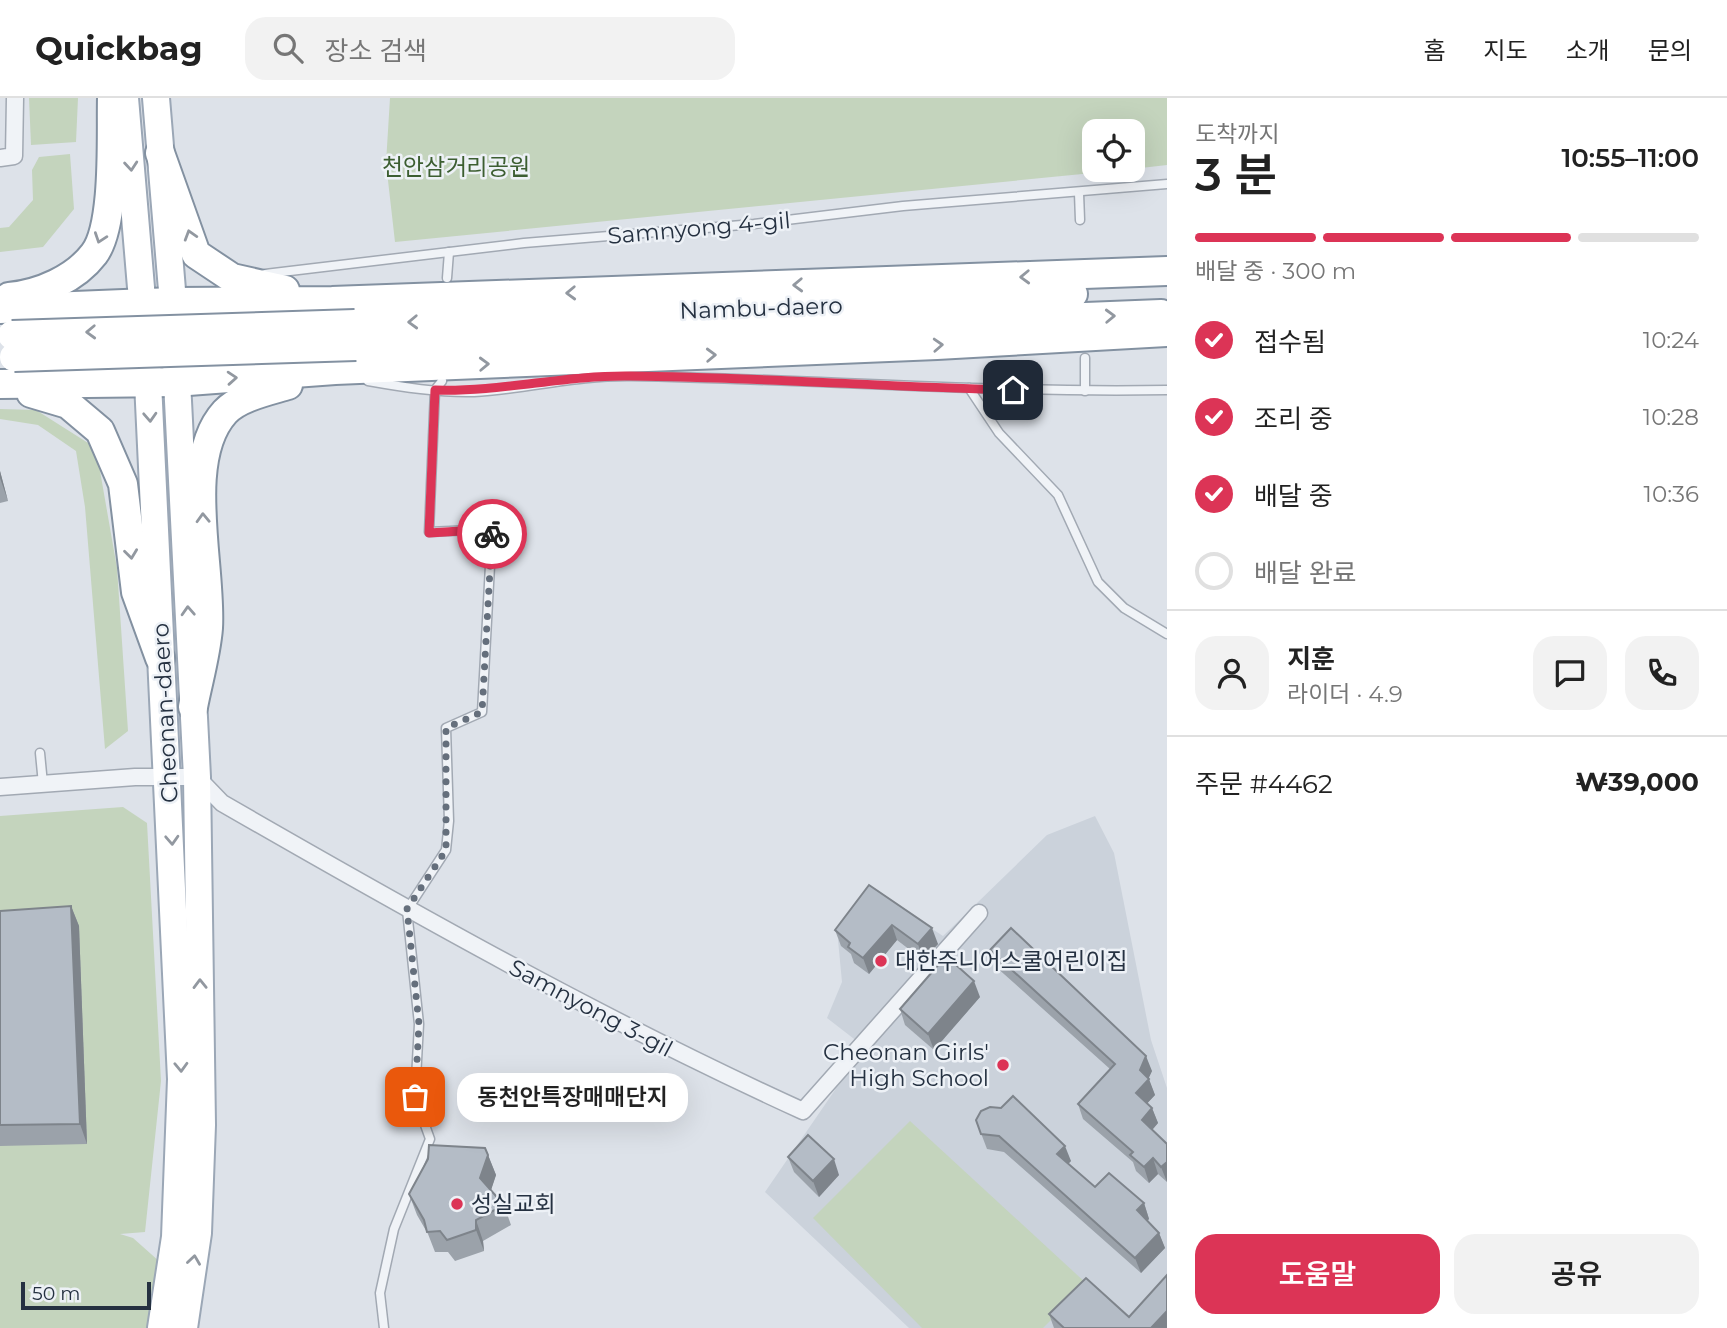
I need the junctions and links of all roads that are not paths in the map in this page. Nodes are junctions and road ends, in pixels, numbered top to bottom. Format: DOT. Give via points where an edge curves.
graph roads {
  1 [pos="15,98"];
  2 [pos="113,98"];
  3 [pos="125,98"];
  4 [pos="156,98"];
  5 [pos="160,153"];
  6 [pos="0,158"];
  7 [pos="1167,184"];
  8 [pos="1079,192"];
  9 [pos="1080,220"];
  10 [pos="449,252"];
  11 [pos="1167,271"];
  12 [pos="232,278"];
  13 [pos="447,278"];
  14 [pos="1167,289"];
  15 [pos="332,301"];
  16 [pos="173,302"];
  17 [pos="143,303"];
  18 [pos="8,305"];
  19 [pos="1167,313"];
  20 [pos="1167,332"];
  21 [pos="356,335"];
  22 [pos="1086,358"];
  23 [pos="6,363"];
  24 [pos="335,370"];
  25 [pos="442,381"];
  26 [pos="161,382"];
  27 [pos="969,388"];
  28 [pos="435,390"];
  29 [pos="1167,390"];
  30 [pos="1085,391"];
  31 [pos="1167,634"];
  32 [pos="160,658"];
  33 [pos="193,707"];
  34 [pos="40,753"];
  35 [pos="169,777"];
  36 [pos="197,777"];
  37 [pos="43,784"];
  38 [pos="0,788"];
  39 [pos="407,909"];
  40 [pos="979,913"];
  41 [pos="161,1328"];
  42 [pos="184,1328"];
  43 [pos="384,1328"];
  1 -- 6 [label="street" via="14,156"];
  2 -- 18 [label="highway, one-way" via="108,216 95,253 63,280"];
  3 -- 17 [label="main road, Cheonan-daero, one-way"];
  4 -- 5 [label="main road, Cheonan-daero"];
  12 -- 5 [label="highway, one-way" via="196,254"];
  5 -- 16 [label="main road, Cheonan-daero"];
  7 -- 8 [label="lane, Samnyong 4-gil"];
  8 -- 9 [label="lane"];
  8 -- 10 [label="lane, Samnyong 4-gil"];
  10 -- 12 [label="lane, Samnyong 4-gil"];
  10 -- 13 [label="lane"];
  11 -- 15 [label="highway, one-way"];
  12 -- 15 [label="highway"];
  14 -- 21 [label="highway, Nambu-daero, one-way"];
  15 -- 16 [label="highway"];
  16 -- 17 [label="highway"];
  16 -- 26 [label="main road, Cheonan-daero"];
  17 -- 18 [label="highway"];
  17 -- 26 [label="main road, Cheonan-daero"];
  18 -- 23 [label="highway" via="43,318 53,329 54,351 45,369"];
  21 -- 19 [label="highway, Nambu-daero, one-way"];
  24 -- 20 [label="highway, one-way"];
  21 -- 23 [label="highway, bridge"];
  22 -- 30 [label="lane"];
  23 -- 26 [label="highway"];
  23 -- 32 [label="highway, one-way" via="30,393 68,404 100,431 123,484 136,592"];
  26 -- 24 [label="highway, one-way"];
  24 -- 28 [label="lane" via="369,382"];
  33 -- 24 [label="highway, one-way" via="208,628 202,479 210,434 226,411 256,395"];
  25 -- 28 [label="lane"];
  26 -- 32 [label="main road, Cheonan-daero, one-way"];
  33 -- 26 [label="main road, Cheonan-daero, one-way"];
  27 -- 28 [label="lane" via="628,376 474,391"];
  27 -- 30 [label="lane"];
  27 -- 31 [label="lane" via="999,433 1058,495 1098,582 1124,608"];
  28 -- 39 [label="lane" via="429,533 492,529 482,712 446,728 446,850"];
  29 -- 30 [label="lane"];
  32 -- 35 [label="main road, Cheonan-daero"];
  33 -- 36 [label="main road, Cheonan-daero"];
  34 -- 37 [label="lane"];
  35 -- 36 [label="street"];
  35 -- 37 [label="street"];
  35 -- 41 [label="main road, Cheonan-daero, one-way" via="181,1079 175,1237"];
  36 -- 39 [label="street, Samnyong 3-gil" via="222,803"];
  42 -- 36 [label="main road, Cheonan-daero, one-way" via="198,1233 202,1125"];
  37 -- 38 [label="street"];
  39 -- 40 [label="street, Samnyong 3-gil" via="677,1054 803,1111"];
  39 -- 43 [label="lane" via="419,1024 415,1097 430,1139 394,1229 380,1293"];
}
